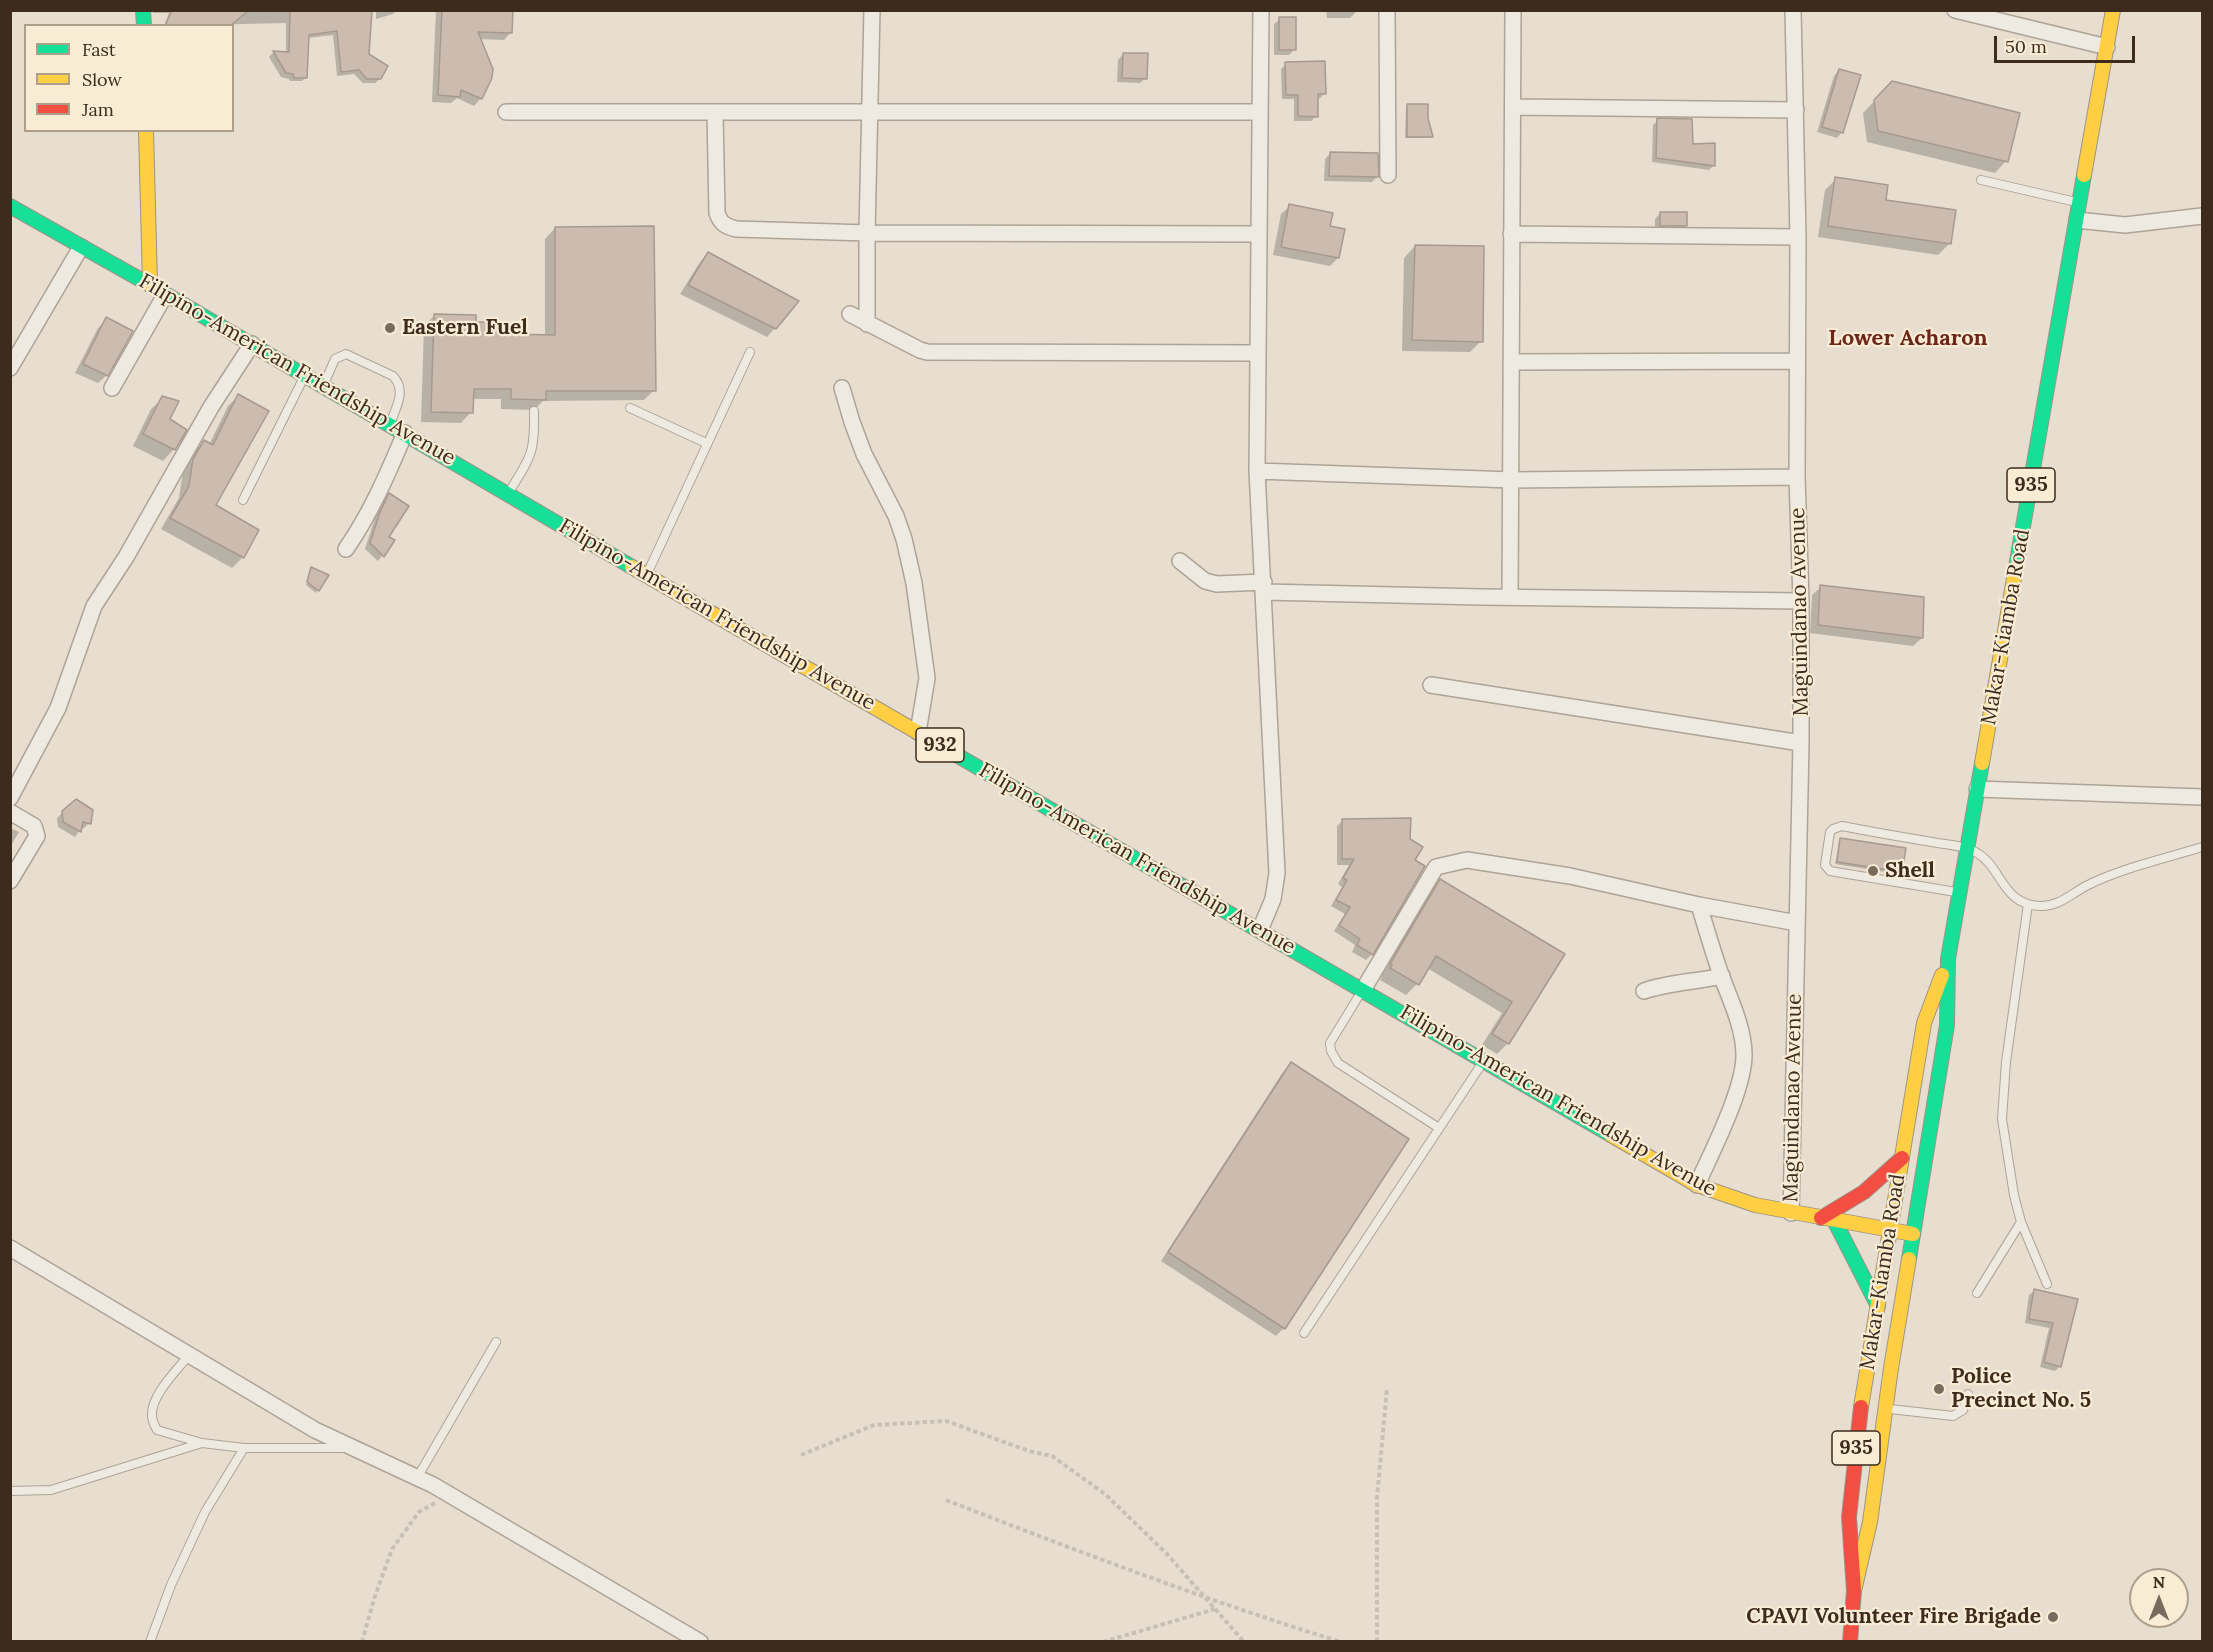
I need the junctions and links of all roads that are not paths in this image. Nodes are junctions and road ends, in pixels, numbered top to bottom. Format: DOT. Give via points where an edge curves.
graph roads {
  1 [pos="872,10"];
  2 [pos="1261,10"];
  3 [pos="1387,10"];
  4 [pos="1513,10"];
  5 [pos="1793,10"];
  6 [pos="1955,10"];
  7 [pos="2113,10"];
  8 [pos="1996,15"];
  9 [pos="2107,47"];
  10 [pos="1514,107"];
  11 [pos="1796,110"];
  12 [pos="506,112"];
  13 [pos="715,112"];
  14 [pos="869,112"];
  15 [pos="1259,112"];
  16 [pos="146,132"];
  17 [pos="1388,175"];
  18 [pos="1981,180"];
  19 [pos="2080,203"];
  20 [pos="10,206"];
  21 [pos="2202,216"];
  22 [pos="2077,220"];
  23 [pos="867,233"];
  24 [pos="1258,234"];
  25 [pos="1511,234"];
  26 [pos="1798,237"];
  27 [pos="81,247"];
  28 [pos="150,285"];
  29 [pos="165,295"];
  30 [pos="850,314"];
  31 [pos="867,324"];
  32 [pos="252,344"];
  33 [pos="750,352"];
  34 [pos="1258,353"];
  35 [pos="1797,361"];
  36 [pos="1511,362"];
  37 [pos="10,368"];
  38 [pos="305,375"];
  39 [pos="323,386"];
  40 [pos="112,388"];
  41 [pos="842,388"];
  42 [pos="630,408"];
  43 [pos="534,411"];
  44 [pos="390,424"];
  45 [pos="405,433"];
  46 [pos="706,444"];
  47 [pos="1257,471"];
  48 [pos="1797,477"];
  49 [pos="1512,480"];
  50 [pos="508,493"];
  51 [pos="243,500"];
  52 [pos="346,549"];
  53 [pos="1180,561"];
  54 [pos="646,576"];
  55 [pos="1264,587"];
  56 [pos="1510,597"];
  57 [pos="1802,601"];
  58 [pos="1431,685"];
  59 [pos="918,732"];
  60 [pos="1802,743"];
  61 [pos="1977,789"];
  62 [pos="2202,797"];
  63 [pos="10,798"];
  64 [pos="10,812"];
  65 [pos="2202,847"];
  66 [pos="1967,848"];
  67 [pos="10,881"];
  68 [pos="1959,893"];
  69 [pos="2028,904"];
  70 [pos="1698,905"];
  71 [pos="1797,922"];
  72 [pos="1260,930"];
  73 [pos="1948,959"];
  74 [pos="1722,976"];
  75 [pos="1363,990"];
  76 [pos="1644,991"];
  77 [pos="1483,1061"];
  78 [pos="1439,1128"];
  79 [pos="1902,1158"];
  80 [pos="1697,1185"];
  81 [pos="1791,1213"];
  82 [pos="1828,1219"];
  83 [pos="2021,1222"];
  84 [pos="1890,1230"];
  85 [pos="1913,1234"];
  86 [pos="10,1248"];
  87 [pos="2047,1284"];
  88 [pos="1977,1293"];
  89 [pos="1878,1306"];
  90 [pos="1304,1333"];
  91 [pos="496,1342"];
  92 [pos="190,1354"];
  93 [pos="1968,1394"];
  94 [pos="1885,1408"];
  95 [pos="202,1443"];
  96 [pos="244,1448"];
  97 [pos="357,1448"];
  98 [pos="417,1478"];
  99 [pos="10,1491"];
  100 [pos="1854,1591"];
  101 [pos="150,1641"];
  102 [pos="700,1641"];
  103 [pos="1850,1641"];
  1 -- 14 [label="street"];
  2 -- 15 [label="street"];
  3 -- 17 [label="street"];
  4 -- 10 [label="street"];
  5 -- 11 [label="street, Maguindanao Avenue"];
  6 -- 8 [label="street"];
  7 -- 9 [label="main road, Makar-Kiamba Road / 935"];
  8 -- 9 [label="street"];
  9 -- 19 [label="main road, Makar-Kiamba Road / 935"];
  10 -- 11 [label="street"];
  10 -- 25 [label="street"];
  11 -- 26 [label="street, Maguindanao Avenue"];
  12 -- 13 [label="street"];
  13 -- 14 [label="street"];
  13 -- 23 [label="street" via="716,198 720,222 726,227"];
  14 -- 15 [label="street"];
  14 -- 23 [label="street"];
  15 -- 24 [label="street"];
  16 -- 28 [label="main road"];
  18 -- 19 [label="lane"];
  19 -- 22 [label="main road, Makar-Kiamba Road / 935"];
  20 -- 27 [label="main road, Filipino-American Friendship Avenue / 932"];
  21 -- 22 [label="street" via="2125,225"];
  22 -- 61 [label="main road, Makar-Kiamba Road / 935"];
  23 -- 24 [label="street"];
  23 -- 31 [label="street"];
  24 -- 34 [label="street"];
  25 -- 26 [label="street"];
  25 -- 36 [label="street"];
  26 -- 35 [label="street, Maguindanao Avenue"];
  27 -- 28 [label="main road, Filipino-American Friendship Avenue / 932"];
  27 -- 37 [label="street"];
  28 -- 29 [label="main road, Filipino-American Friendship Avenue / 932"];
  29 -- 32 [label="main road, Filipino-American Friendship Avenue / 932"];
  29 -- 40 [label="street"];
  30 -- 31 [label="street"];
  31 -- 34 [label="street" via="927,352"];
  32 -- 38 [label="main road, Filipino-American Friendship Avenue / 932"];
  32 -- 63 [label="street" via="94,606 58,708"];
  33 -- 46 [label="lane"];
  34 -- 47 [label="street"];
  35 -- 36 [label="street"];
  35 -- 48 [label="street, Maguindanao Avenue"];
  36 -- 49 [label="street"];
  38 -- 39 [label="main road, Filipino-American Friendship Avenue / 932"];
  38 -- 51 [label="lane"];
  39 -- 44 [label="main road, Filipino-American Friendship Avenue / 932"];
  39 -- 44 [label="lane" via="335,359 346,354 393,376 399,382 401,394"];
  41 -- 59 [label="street" via="864,454 896,516 914,584 927,678"];
  42 -- 46 [label="lane"];
  43 -- 50 [label="lane" via="532,452"];
  44 -- 45 [label="main road, Filipino-American Friendship Avenue / 932"];
  45 -- 50 [label="main road, Filipino-American Friendship Avenue / 932"];
  45 -- 52 [label="street" via="382,488"];
  46 -- 54 [label="lane"];
  47 -- 49 [label="street"];
  47 -- 55 [label="street"];
  48 -- 49 [label="street"];
  48 -- 57 [label="street, Maguindanao Avenue"];
  49 -- 56 [label="street"];
  50 -- 54 [label="main road, Filipino-American Friendship Avenue / 932"];
  53 -- 55 [label="street" via="1205,581"];
  54 -- 59 [label="main road, Filipino-American Friendship Avenue / 932"];
  55 -- 56 [label="street"];
  55 -- 72 [label="street" via="1277,873 1273,899"];
  56 -- 57 [label="street"];
  57 -- 60 [label="street, Maguindanao Avenue"];
  58 -- 60 [label="street"];
  59 -- 72 [label="main road, Filipino-American Friendship Avenue / 932"];
  60 -- 71 [label="street, Maguindanao Avenue"];
  61 -- 62 [label="street"];
  61 -- 66 [label="main road, Makar-Kiamba Road / 935"];
  64 -- 67 [label="street" via="33,826 37,836"];
  65 -- 69 [label="lane" via="2105,878 2050,905"];
  66 -- 68 [label="main road, Makar-Kiamba Road / 935"];
  66 -- 68 [label="lane" via="1842,826 1833,829 1830,836 1826,865 1830,871"];
  66 -- 69 [label="lane" via="1985,860 2005,889"];
  68 -- 73 [label="main road, Makar-Kiamba Road / 935"];
  69 -- 83 [label="lane" via="2002,1119"];
  70 -- 71 [label="street"];
  70 -- 74 [label="street"];
  70 -- 75 [label="street" via="1570,876 1467,860 1449,863 1436,867"];
  71 -- 81 [label="street, Maguindanao Avenue"];
  72 -- 75 [label="main road, Filipino-American Friendship Avenue / 932"];
  73 -- 79 [label="main road, Makar-Kiamba Road / 935" via="1924,1023"];
  73 -- 85 [label="main road, Makar-Kiamba Road / 935" via="1947,1025"];
  74 -- 76 [label="street"];
  74 -- 80 [label="street" via="1734,1003 1744,1054 1727,1116"];
  75 -- 77 [label="main road, Filipino-American Friendship Avenue / 932"];
  75 -- 78 [label="lane" via="1330,1043 1334,1058"];
  77 -- 78 [label="lane"];
  77 -- 80 [label="main road, Filipino-American Friendship Avenue / 932"];
  78 -- 90 [label="lane"];
  79 -- 82 [label="main road" via="1878,1182"];
  79 -- 84 [label="main road, Makar-Kiamba Road / 935"];
  80 -- 81 [label="main road, Filipino-American Friendship Avenue / 932"];
  81 -- 82 [label="main road, Filipino-American Friendship Avenue / 932"];
  82 -- 84 [label="main road, Filipino-American Friendship Avenue / 932"];
  82 -- 89 [label="main road"];
  83 -- 87 [label="lane"];
  83 -- 88 [label="lane"];
  84 -- 85 [label="main road, Filipino-American Friendship Avenue / 932"];
  84 -- 89 [label="main road, Makar-Kiamba Road / 935"];
  85 -- 94 [label="main road, Makar-Kiamba Road / 935"];
  86 -- 92 [label="street"];
  89 -- 100 [label="main road, Makar-Kiamba Road / 935" via="1857,1435 1849,1517"];
  91 -- 98 [label="lane"];
  92 -- 95 [label="lane" via="163,1387 152,1407 152,1418 157,1430"];
  92 -- 97 [label="street" via="315,1430"];
  93 -- 94 [label="lane" via="1963,1410 1953,1416"];
  94 -- 100 [label="main road, Makar-Kiamba Road / 935" via="1870,1521"];
  95 -- 96 [label="lane"];
  95 -- 99 [label="lane" via="51,1490"];
  96 -- 97 [label="lane"];
  96 -- 101 [label="lane" via="205,1512"];
  97 -- 98 [label="street"];
  98 -- 102 [label="street"];
  100 -- 103 [label="main road, Makar-Kiamba Road / 935"];
}
